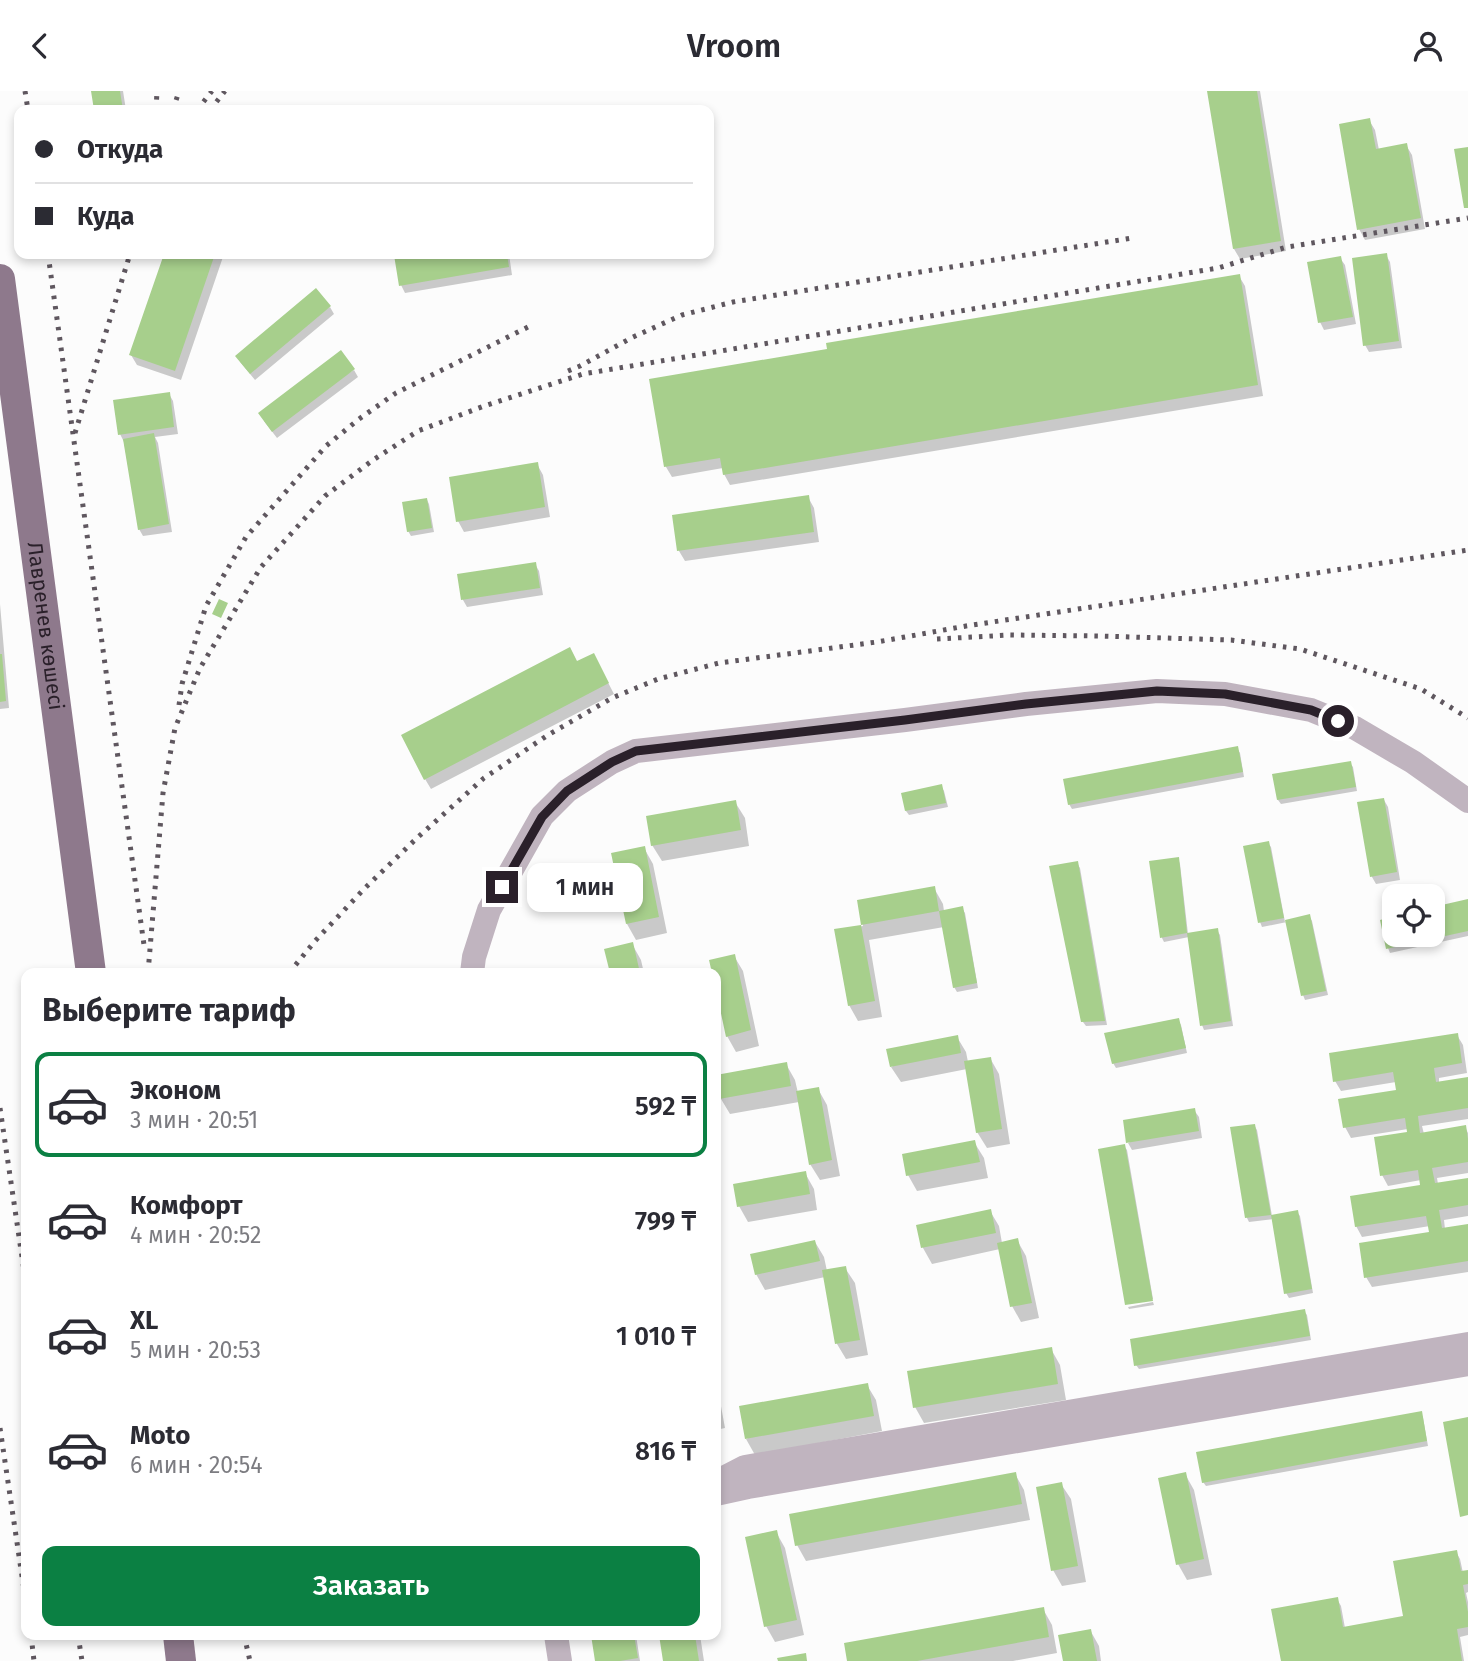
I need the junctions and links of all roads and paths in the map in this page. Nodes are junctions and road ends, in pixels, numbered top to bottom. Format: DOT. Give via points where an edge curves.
graph roads {
  1 [pos="0,279"];
  2 [pos="1468,801"];
  3 [pos="90,968"];
  4 [pos="473,968"];
  5 [pos="1468,1344"];
  6 [pos="1468,1364"];
  7 [pos="721,1479"];
  8 [pos="721,1493"];
  9 [pos="179,1640"];
  10 [pos="557,1640"];
  11 [pos="181,1661"];
  12 [pos="560,1661"];
  1 -- 3 [label="main road, Лавренев көшесі"];
  2 -- 4 [label="street" via="1355,728 1311,710 1225,694 1157,691 636,751 567,791 542,817 489,910"];
  5 -- 7 [label="street" via="745,1467"];
  6 -- 8 [label="street"];
  9 -- 11 [label="main road"];
  10 -- 12 [label="street"];
}
